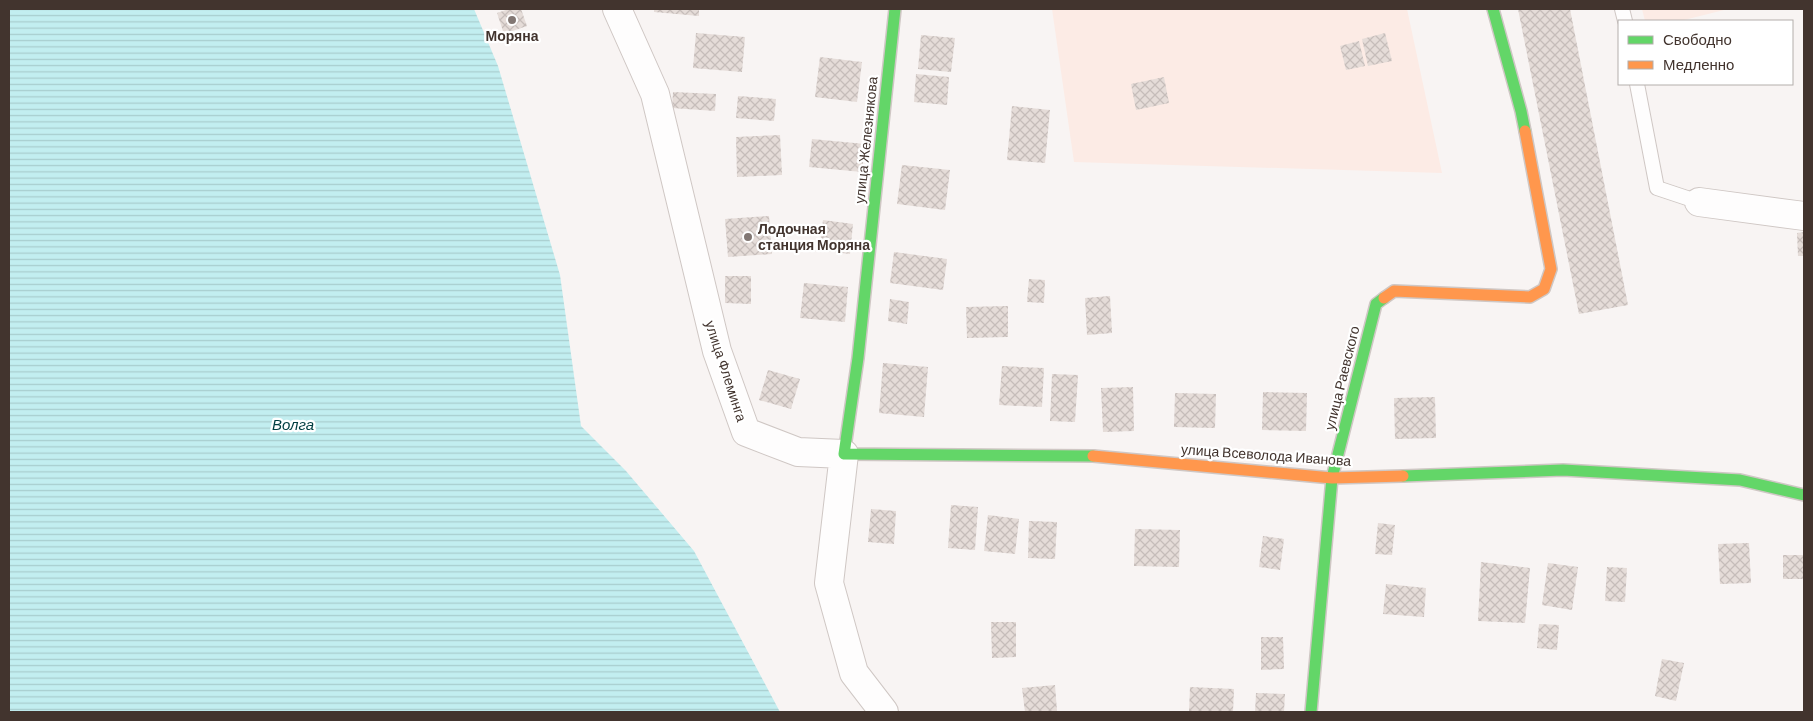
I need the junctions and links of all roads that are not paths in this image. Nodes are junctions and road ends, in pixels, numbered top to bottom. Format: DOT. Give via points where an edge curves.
graph roads {
  1 [pos="617,9"];
  2 [pos="895,9"];
  3 [pos="1493,9"];
  4 [pos="1637,85"];
  5 [pos="1699,202"];
  6 [pos="1804,216"];
  7 [pos="844,454"];
  8 [pos="1332,478"];
  9 [pos="1804,495"];
  10 [pos="884,712"];
  11 [pos="1311,712"];
  1 -- 7 [label="street, улица Флеминга" via="655,94 717,350 746,432 798,452"];
  2 -- 7 [label="street, улица Железнякова" via="858,358"];
  3 -- 8 [label="street, улица Раевского" via="1521,111 1551,269 1544,289 1530,297 1394,291 1376,304"];
  4 -- 5 [label="lane" via="1656,188"];
  5 -- 6 [label="street"];
  7 -- 8 [label="street, улица Всеволода Иванова" via="1078,455"];
  7 -- 10 [label="street" via="829,583 854,673"];
  8 -- 9 [label="street, улица Всеволода Иванова" via="1563,470 1740,480"];
  8 -- 11 [label="street, улица Раевского"];
}
